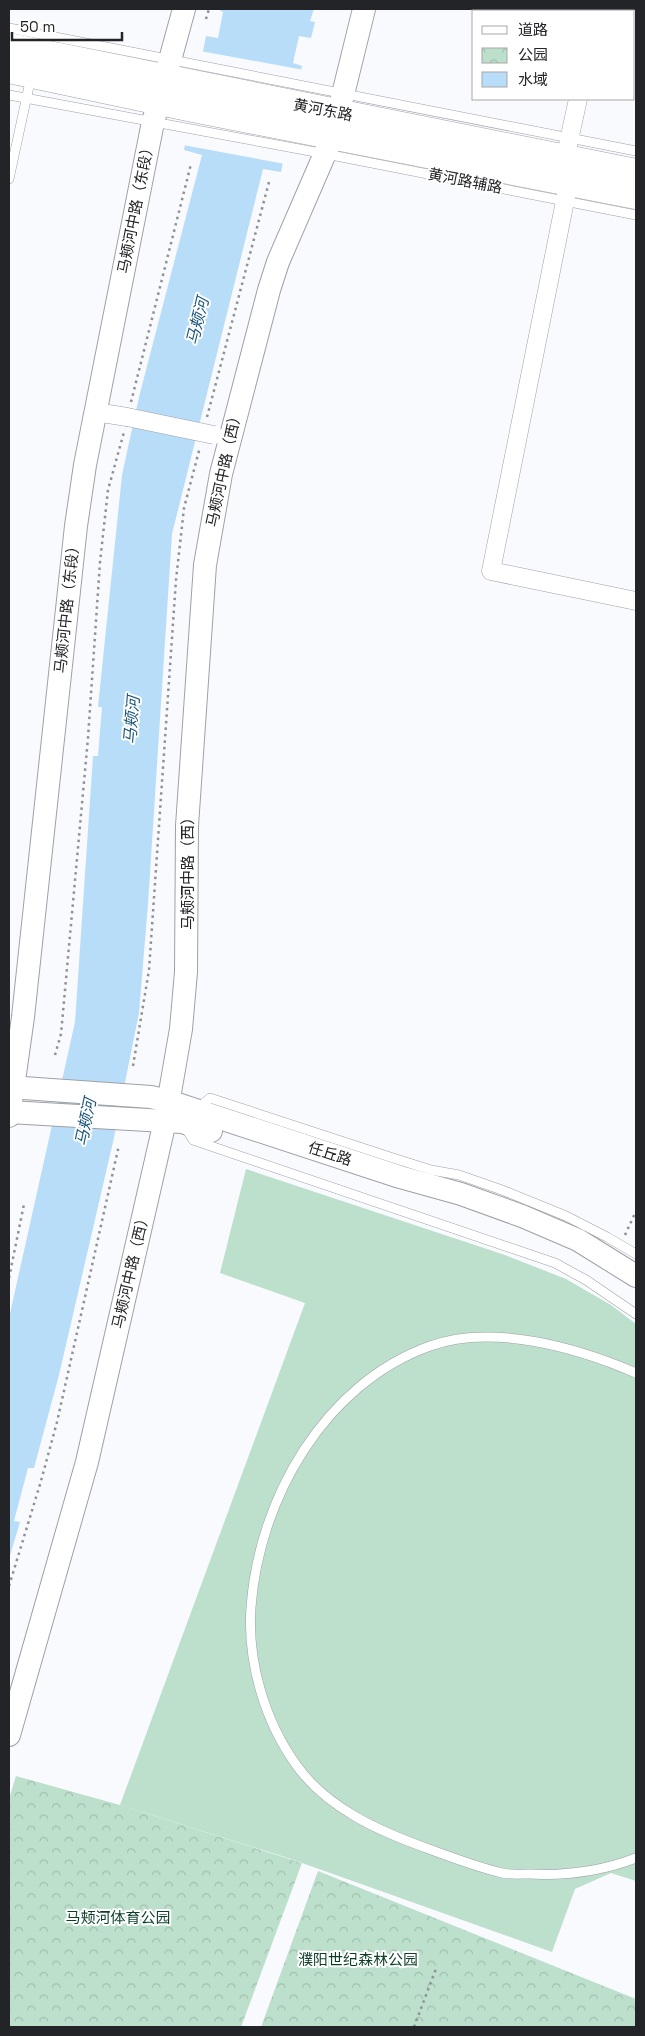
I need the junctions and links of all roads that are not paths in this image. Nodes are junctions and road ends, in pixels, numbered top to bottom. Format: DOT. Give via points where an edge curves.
graph roads {
  1 [pos="184,9"];
  2 [pos="364,9"];
  3 [pos="9,28"];
  4 [pos="9,48"];
  5 [pos="22,80"];
  6 [pos="161,90"];
  7 [pos="9,95"];
  8 [pos="198,98"];
  9 [pos="578,100"];
  10 [pos="299,117"];
  11 [pos="335,123"];
  12 [pos="636,151"];
  13 [pos="567,170"];
  14 [pos="636,174"];
  15 [pos="9,179"];
  16 [pos="636,195"];
  17 [pos="636,215"];
  18 [pos="96,412"];
  19 [pos="222,437"];
  20 [pos="636,601"];
  21 [pos="11,1087"];
  22 [pos="168,1112"];
  23 [pos="9,1113"];
  24 [pos="636,1254"];
  25 [pos="636,1276"];
  26 [pos="636,1292"];
  27 [pos="636,1314"];
  28 [pos="636,1373"];
  29 [pos="9,1734"];
  30 [pos="636,1858"];
  1 -- 6 [label="street, 马颊河中路（东段）"];
  2 -- 11 [label="street, 马颊河中路（西）"];
  3 -- 6 [label="lane"];
  4 -- 6 [label="main road, 黄河东路"];
  5 -- 6 [label="main road, 黄河东路"];
  5 -- 7 [label="lane"];
  5 -- 15 [label="lane"];
  6 -- 8 [label="main road, 黄河东路"];
  6 -- 8 [label="lane"];
  6 -- 18 [label="street, 马颊河中路（东段）"];
  8 -- 10 [label="main road, 黄河东路"];
  8 -- 10 [label="lane, 黄河路辅路"];
  9 -- 13 [label="street"];
  10 -- 11 [label="main road, 黄河东路"];
  10 -- 11 [label="lane, 黄河路辅路"];
  11 -- 13 [label="main road, 黄河东路"];
  11 -- 13 [label="lane, 黄河路辅路"];
  11 -- 19 [label="street, 马颊河中路（西）" via="278,262"];
  12 -- 13 [label="lane, 黄河路辅路"];
  13 -- 14 [label="main road, 黄河东路"];
  13 -- 16 [label="main road, 黄河东路"];
  13 -- 17 [label="lane, 黄河路辅路"];
  13 -- 20 [label="street" via="491,571"];
  18 -- 19 [label="street, bridge"];
  18 -- 21 [label="street, 马颊河中路（东段）" via="76,526 23,1017"];
  19 -- 22 [label="street, 马颊河中路（西）" via="219,482 205,566 187,826 186,972"];
  21 -- 22 [label="street, 任丘路" via="41,1089"];
  21 -- 23 [label="street, 马颊河中路（东段）"];
  22 -- 23 [label="street, 任丘路"];
  22 -- 24 [label="lane" via="210,1098 502,1190 566,1216"];
  22 -- 25 [label="street, 任丘路" via="461,1194 578,1240"];
  22 -- 26 [label="street, 任丘路" via="515,1230 567,1250"];
  22 -- 27 [label="lane" via="193,1140 555,1263"];
  22 -- 29 [label="street, 马颊河中路（西）" via="87,1462"];
  28 -- 30 [label="lane" via="606,1360 562,1348 516,1339 472,1337 431,1345 392,1363 357,1389 331,1414 285,1483 268,1523 251,1608 253,1653 272,1721 299,1768 326,1798 368,1824 414,1844 504,1873 555,1876 597,1870"];
}
